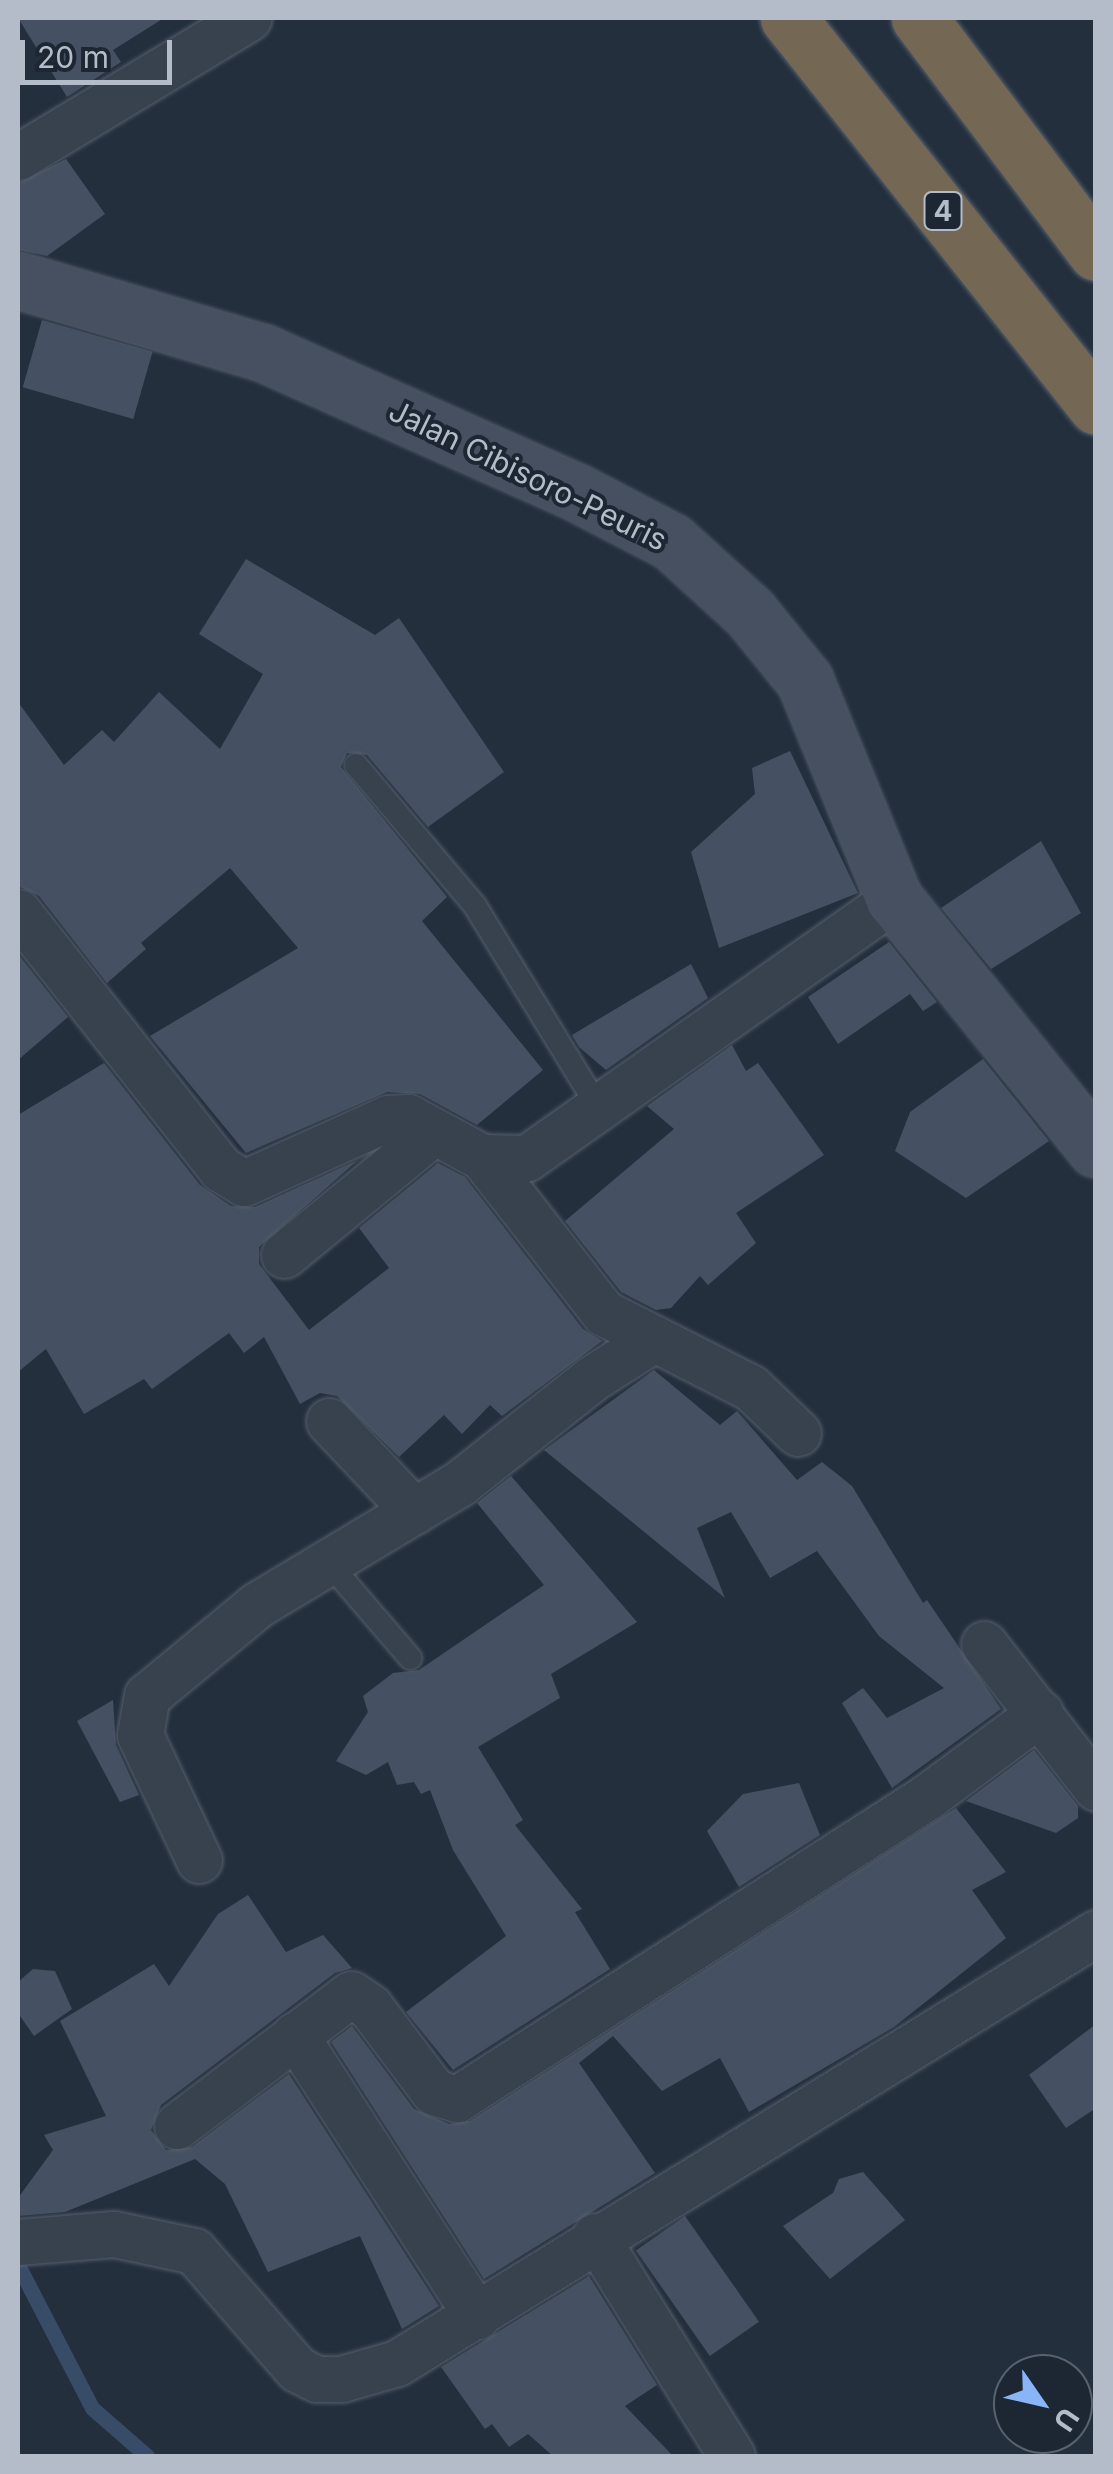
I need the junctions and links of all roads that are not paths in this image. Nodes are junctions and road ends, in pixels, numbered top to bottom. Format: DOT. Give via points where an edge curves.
graph roads {
  1 [pos="248,18"];
  2 [pos="788,18"];
  3 [pos="919,18"];
  4 [pos="18,157"];
  5 [pos="1096,253"];
  6 [pos="18,280"];
  7 [pos="1096,406"];
  8 [pos="356,765"];
  9 [pos="894,899"];
  10 [pos="18,912"];
  11 [pos="33,970"];
  12 [pos="600,1110"];
  13 [pos="434,1132"];
  14 [pos="1096,1149"];
  15 [pos="482,1157"];
  16 [pos="284,1255"];
  17 [pos="654,1339"];
  18 [pos="329,1421"];
  19 [pos="798,1432"];
  20 [pos="414,1512"];
  21 [pos="327,1561"];
  22 [pos="984,1644"];
  23 [pos="410,1658"];
  24 [pos="1040,1713"];
  25 [pos="1096,1788"];
  26 [pos="200,1860"];
  27 [pos="1096,1933"];
  28 [pos="295,2034"];
  29 [pos="176,2126"];
  30 [pos="596,2236"];
  31 [pos="18,2242"];
  32 [pos="477,2316"];
  33 [pos="732,2456"];
  1 -- 4 [label="street"];
  2 -- 7 [label="highway, 4"];
  3 -- 5 [label="highway"];
  6 -- 9 [label="street, Jalan Cibisoro-Peuris" via="264,353 576,492 672,542 750,613 806,681"];
  8 -- 12 [label="lane" via="475,906"];
  9 -- 12 [label="street"];
  9 -- 14 [label="street, Jalan Cibisoro-Peuris"];
  10 -- 11 [label="street"];
  11 -- 13 [label="street" via="237,1181 388,1118 408,1117"];
  12 -- 15 [label="street" via="527,1158"];
  13 -- 15 [label="street"];
  13 -- 16 [label="street"];
  15 -- 17 [label="street" via="585,1293 604,1313"];
  17 -- 19 [label="street" via="751,1388"];
  17 -- 20 [label="street"];
  18 -- 20 [label="street"];
  20 -- 21 [label="street"];
  21 -- 23 [label="lane"];
  21 -- 26 [label="street" via="258,1605 147,1696 140,1735"];
  22 -- 24 [label="street"];
  24 -- 25 [label="street"];
  24 -- 28 [label="street" via="928,1798 456,2099 434,2092 361,1996 351,1994"];
  27 -- 30 [label="street"];
  28 -- 29 [label="street"];
  28 -- 32 [label="street"];
  30 -- 32 [label="street"];
  30 -- 33 [label="street"];
  31 -- 32 [label="street" via="114,2234 194,2251 297,2369 317,2378 397,2363"];
}
